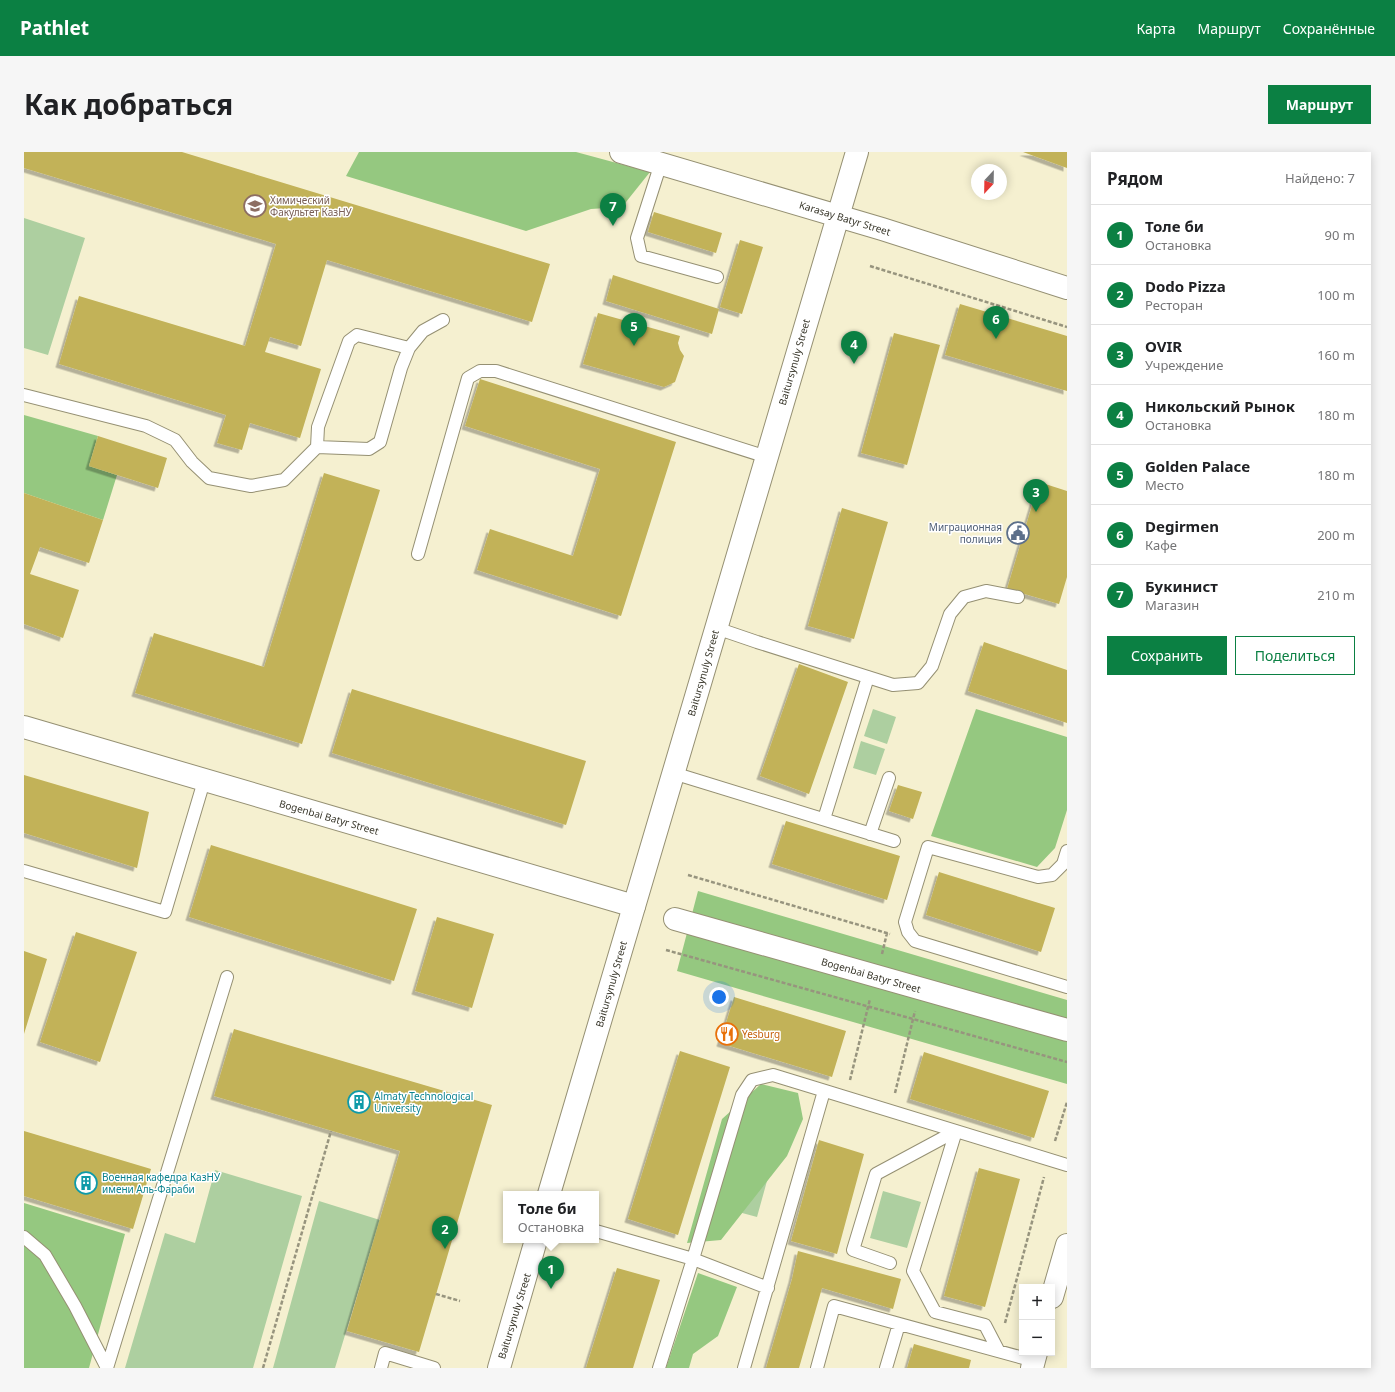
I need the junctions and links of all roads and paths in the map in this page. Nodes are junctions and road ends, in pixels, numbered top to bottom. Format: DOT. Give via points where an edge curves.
graph roads {
  1 [pos="621,152"];
  2 [pos="857,152"];
  3 [pos="661,164"];
  4 [pos="838,215"];
  5 [pos="870,266"];
  6 [pos="717,277"];
  7 [pos="1067,288"];
  8 [pos="443,320"];
  9 [pos="1067,327"];
  10 [pos="409,348"];
  11 [pos="24,395"];
  12 [pos="317,447"];
  13 [pos="767,457"];
  14 [pos="418,554"];
  15 [pos="1018,597"];
  16 [pos="716,628"];
  17 [pos="868,677"];
  18 [pos="24,727"];
  19 [pos="674,773"];
  20 [pos="889,778"];
  21 [pos="204,781"];
  22 [pos="824,819"];
  23 [pos="870,834"];
  24 [pos="894,841"];
  25 [pos="1067,851"];
  26 [pos="24,871"];
  27 [pos="688,875"];
  28 [pos="634,906"];
  29 [pos="675,919"];
  30 [pos="915,941"];
  31 [pos="666,950"];
  32 [pos="876,976"];
  33 [pos="227,977"];
  34 [pos="1067,987"];
  35 [pos="921,989"];
  36 [pos="869,1007"];
  37 [pos="913,1019"];
  38 [pos="1067,1030"];
  39 [pos="1067,1062"];
  40 [pos="824,1091"];
  41 [pos="845,1097"];
  42 [pos="1067,1102"];
  43 [pos="891,1112"];
  44 [pos="331,1131"];
  45 [pos="956,1132"];
  46 [pos="1049,1160"];
  47 [pos="1067,1165"];
  48 [pos="550,1191"];
  49 [pos="599,1232"];
  50 [pos="24,1237"];
  51 [pos="535,1243"];
  52 [pos="1067,1244"];
  53 [pos="693,1259"];
  54 [pos="890,1263"];
  55 [pos="1055,1286"];
  56 [pos="768,1288"];
  57 [pos="436,1294"];
  58 [pos="460,1301"];
  59 [pos="899,1324"];
  60 [pos="998,1350"];
  61 [pos="1034,1361"];
  62 [pos="107,1368"];
  63 [pos="263,1368"];
  64 [pos="381,1368"];
  65 [pos="434,1368"];
  66 [pos="499,1368"];
  67 [pos="659,1368"];
  68 [pos="744,1368"];
  69 [pos="817,1368"];
  70 [pos="886,1368"];
  1 -- 3 [label="street, Karasay Batyr Street"];
  2 -- 4 [label="street, Baitursynuly Street"];
  3 -- 4 [label="street, Karasay Batyr Street"];
  3 -- 6 [label="lane" via="637,238 641,256"];
  4 -- 7 [label="street, Karasay Batyr Street"];
  4 -- 13 [label="street, Baitursynuly Street"];
  5 -- 9 [label="path"];
  8 -- 10 [label="lane" via="423,331"];
  10 -- 12 [label="lane" via="380,442 369,449"];
  10 -- 12 [label="lane" via="357,335 349,341 318,427"];
  11 -- 12 [label="lane" via="146,426 175,440 192,462 209,478 251,486 284,480"];
  13 -- 14 [label="lane" via="496,371 480,371 468,378"];
  13 -- 16 [label="street, Baitursynuly Street"];
  15 -- 17 [label="lane" via="986,591 964,597 950,614 932,666 918,683 894,685"];
  16 -- 17 [label="lane"];
  16 -- 19 [label="street, Baitursynuly Street"];
  17 -- 22 [label="lane"];
  18 -- 21 [label="street, Bogenbai Batyr Street"];
  19 -- 22 [label="lane"];
  19 -- 28 [label="street, Baitursynuly Street"];
  20 -- 23 [label="lane"];
  21 -- 26 [label="lane" via="165,912"];
  21 -- 28 [label="street, Bogenbai Batyr Street"];
  22 -- 23 [label="lane"];
  23 -- 24 [label="lane"];
  25 -- 30 [label="lane" via="1063,864 1052,875 1038,877 928,847 905,922 908,932"];
  27 -- 30 [label="path"];
  28 -- 48 [label="street, Baitursynuly Street"];
  29 -- 32 [label="street, Bogenbai Batyr Street"];
  30 -- 34 [label="lane"];
  31 -- 36 [label="path"];
  32 -- 35 [label="street, Bogenbai Batyr Street"];
  32 -- 36 [label="path"];
  33 -- 62 [label="lane"];
  35 -- 37 [label="path"];
  35 -- 38 [label="street, Bogenbai Batyr Street"];
  36 -- 37 [label="path"];
  36 -- 41 [label="path"];
  37 -- 39 [label="path"];
  37 -- 43 [label="path"];
  40 -- 41 [label="lane"];
  40 -- 53 [label="lane" via="773,1075 752,1080 742,1095"];
  40 -- 56 [label="lane"];
  41 -- 43 [label="lane"];
  42 -- 46 [label="path"];
  43 -- 45 [label="lane"];
  44 -- 63 [label="path"];
  45 -- 46 [label="lane"];
  45 -- 54 [label="lane" via="876,1174 853,1250"];
  45 -- 60 [label="lane" via="913,1271 935,1312 985,1325"];
  46 -- 47 [label="lane"];
  46 -- 60 [label="path"];
  49 -- 53 [label="lane"];
  50 -- 62 [label="lane" via="45,1254"];
  51 -- 66 [label="street, Baitursynuly Street"];
  52 -- 55 [label="street"];
  53 -- 56 [label="lane"];
  53 -- 67 [label="lane"];
  56 -- 68 [label="lane"];
  57 -- 58 [label="path"];
  59 -- 60 [label="lane"];
  59 -- 69 [label="lane" via="834,1306"];
  59 -- 70 [label="lane"];
  60 -- 61 [label="lane"];
  64 -- 65 [label="lane" via="385,1353"];
}
